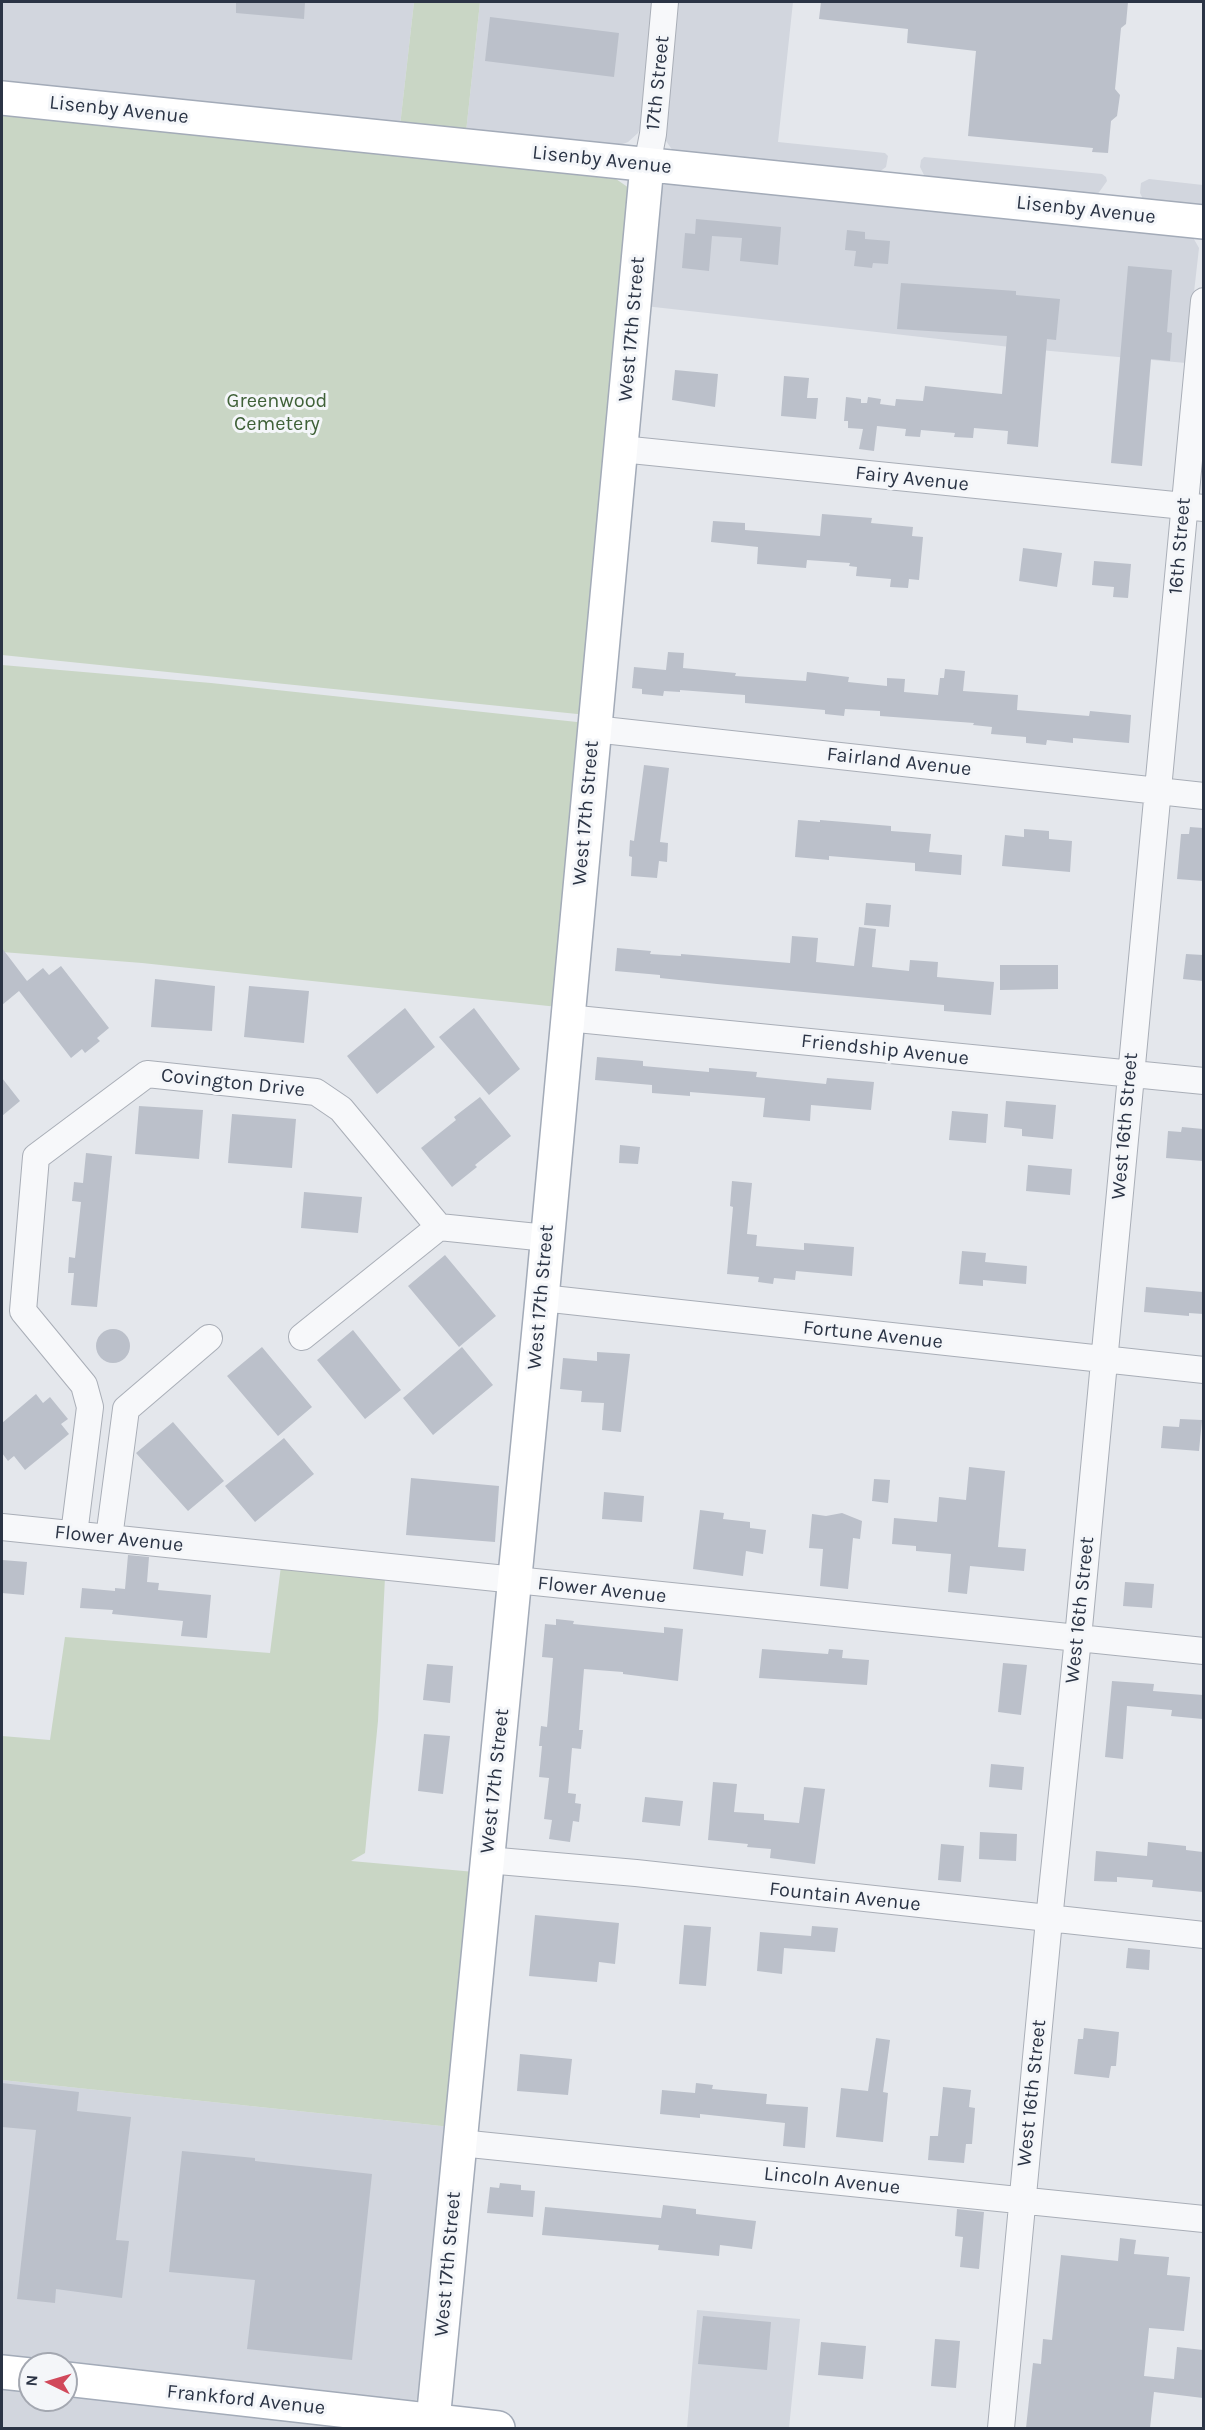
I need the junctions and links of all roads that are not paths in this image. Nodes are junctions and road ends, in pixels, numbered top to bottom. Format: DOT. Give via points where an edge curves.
graph roads {
  1 [pos="665,2"];
  2 [pos="2,98"];
  3 [pos="647,165"];
  4 [pos="1203,222"];
  5 [pos="1203,301"];
  6 [pos="621,449"];
  7 [pos="1194,507"];
  8 [pos="594,729"];
  9 [pos="1156,791"];
  10 [pos="1203,796"];
  11 [pos="567,1018"];
  12 [pos="1130,1074"];
  13 [pos="1203,1081"];
  14 [pos="439,1227"];
  15 [pos="547,1238"];
  16 [pos="542,1298"];
  17 [pos="303,1337"];
  18 [pos="209,1338"];
  19 [pos="1104,1361"];
  20 [pos="1203,1371"];
  21 [pos="2,1527"];
  22 [pos="74,1534"];
  23 [pos="109,1538"];
  24 [pos="514,1581"];
  25 [pos="1078,1638"];
  26 [pos="1203,1651"];
  27 [pos="487,1860"];
  28 [pos="1049,1920"];
  29 [pos="1203,1935"];
  30 [pos="460,2143"];
  31 [pos="1022,2201"];
  32 [pos="1203,2219"];
  33 [pos="2,2372"];
  34 [pos="18,2374"];
  35 [pos="78,2381"];
  36 [pos="433,2425"];
  37 [pos="498,2428"];
  38 [pos="1001,2428"];
  1 -- 3 [label="street, 17th Street"];
  2 -- 3 [label="main road, Lisenby Avenue"];
  3 -- 4 [label="main road, Lisenby Avenue"];
  3 -- 6 [label="main road, West 17th Street"];
  5 -- 7 [label="street, 16th Street"];
  6 -- 7 [label="street, Fairy Avenue"];
  6 -- 8 [label="main road, West 17th Street"];
  7 -- 9 [label="street, 16th Street"];
  8 -- 9 [label="street, Fairland Avenue"];
  8 -- 11 [label="main road, West 17th Street"];
  9 -- 10 [label="street, Fairland Avenue"];
  9 -- 12 [label="street, West 16th Street"];
  11 -- 12 [label="street, Friendship Avenue"];
  11 -- 15 [label="main road, West 17th Street"];
  12 -- 13 [label="street, Friendship Avenue"];
  12 -- 19 [label="street, West 16th Street"];
  14 -- 15 [label="street"];
  14 -- 17 [label="street"];
  14 -- 22 [label="street, Covington Drive" via="341,1109 316,1092 147,1074 36,1157 23,1311 84,1385 90,1407"];
  15 -- 16 [label="main road, West 17th Street"];
  16 -- 19 [label="street, Fortune Avenue"];
  16 -- 24 [label="main road, West 17th Street"];
  18 -- 23 [label="street" via="126,1409"];
  19 -- 20 [label="street, Fortune Avenue"];
  19 -- 25 [label="street, West 16th Street"];
  21 -- 22 [label="street, Flower Avenue"];
  22 -- 23 [label="street, Flower Avenue"];
  23 -- 24 [label="street, Flower Avenue"];
  24 -- 25 [label="street, Flower Avenue"];
  24 -- 27 [label="main road, West 17th Street"];
  25 -- 26 [label="street, Flower Avenue"];
  25 -- 28 [label="street, West 16th Street"];
  27 -- 28 [label="street, Fountain Avenue"];
  27 -- 30 [label="main road, West 17th Street"];
  28 -- 29 [label="street, Fountain Avenue"];
  28 -- 31 [label="street, West 16th Street"];
  30 -- 31 [label="street, Lincoln Avenue"];
  30 -- 36 [label="main road, West 17th Street"];
  31 -- 32 [label="street, Lincoln Avenue"];
  31 -- 38 [label="street, West 16th Street"];
  33 -- 34 [label="main road"];
  35 -- 36 [label="main road, Frankford Avenue"];
  36 -- 37 [label="main road, Frankford Avenue"];
}
